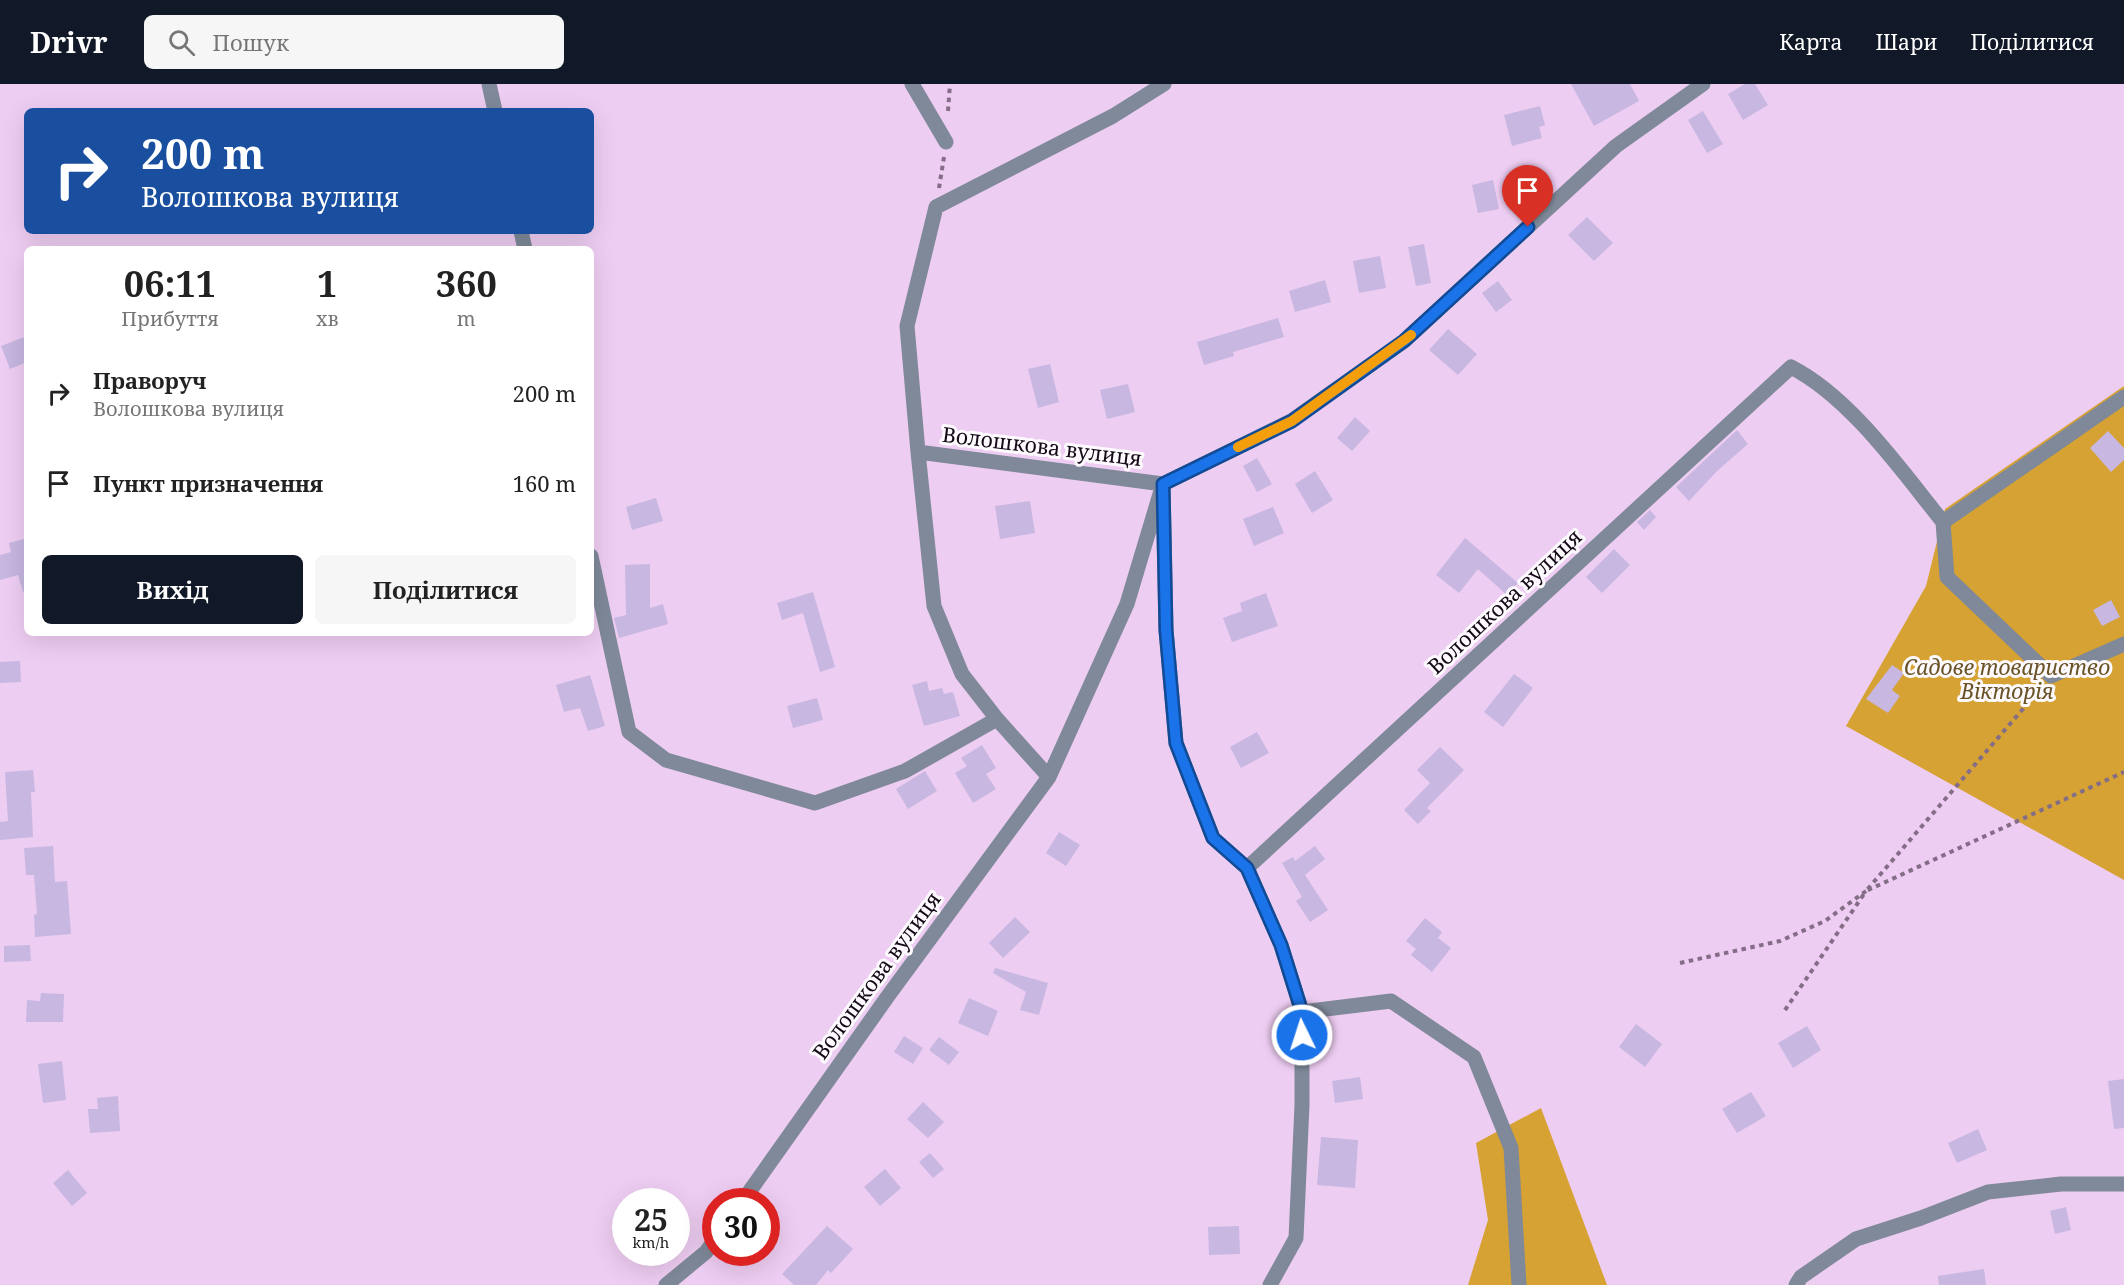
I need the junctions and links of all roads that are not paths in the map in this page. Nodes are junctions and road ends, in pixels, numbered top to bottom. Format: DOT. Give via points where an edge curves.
graph roads {
  1 [pos="489,84"];
  2 [pos="912,84"];
  3 [pos="1164,84"];
  4 [pos="1703,84"];
  5 [pos="494,108"];
  6 [pos="946,142"];
  7 [pos="2124,397"];
  8 [pos="918,452"];
  9 [pos="1163,484"];
  10 [pos="1943,522"];
  11 [pos="594,570"];
  12 [pos="2124,644"];
  13 [pos="997,718"];
  14 [pos="1049,777"];
  15 [pos="1247,868"];
  16 [pos="1302,1012"];
  17 [pos="2124,1184"];
  18 [pos="752,1188"];
  19 [pos="702,1255"];
  20 [pos="666,1285"];
  21 [pos="1270,1285"];
  22 [pos="1519,1285"];
  23 [pos="1796,1285"];
  1 -- 5 [label="street"];
  2 -- 6 [label="street"];
  3 -- 8 [label="street" via="1113,116 936,207 907,326"];
  4 -- 9 [label="street, Волошкова вулиця" via="1616,146 1404,341 1292,421"];
  7 -- 10 [label="street"];
  8 -- 9 [label="street, Волошкова вулиця"];
  8 -- 13 [label="street, Волошкова вулиця" via="934,606 962,674"];
  9 -- 14 [label="street, Волошкова вулиця" via="1128,604"];
  9 -- 15 [label="street, Волошкова вулиця" via="1166,630 1176,743 1213,838"];
  10 -- 12 [label="street" via="1947,577 2051,676"];
  10 -- 15 [label="street, Волошкова вулиця" via="1868,429 1809,376 1791,367"];
  11 -- 13 [label="street" via="629,732 666,760 815,804 905,771"];
  13 -- 14 [label="street, Волошкова вулиця"];
  14 -- 18 [label="street, Волошкова вулиця"];
  15 -- 16 [label="street, Волошкова вулиця" via="1281,945"];
  16 -- 21 [label="street, Волошкова вулиця" via="1296,1238"];
  16 -- 22 [label="street" via="1391,1001 1474,1057 1510,1148"];
  17 -- 23 [label="street" via="2061,1184 1988,1192 1856,1239 1801,1277"];
  19 -- 20 [label="street"];
}
